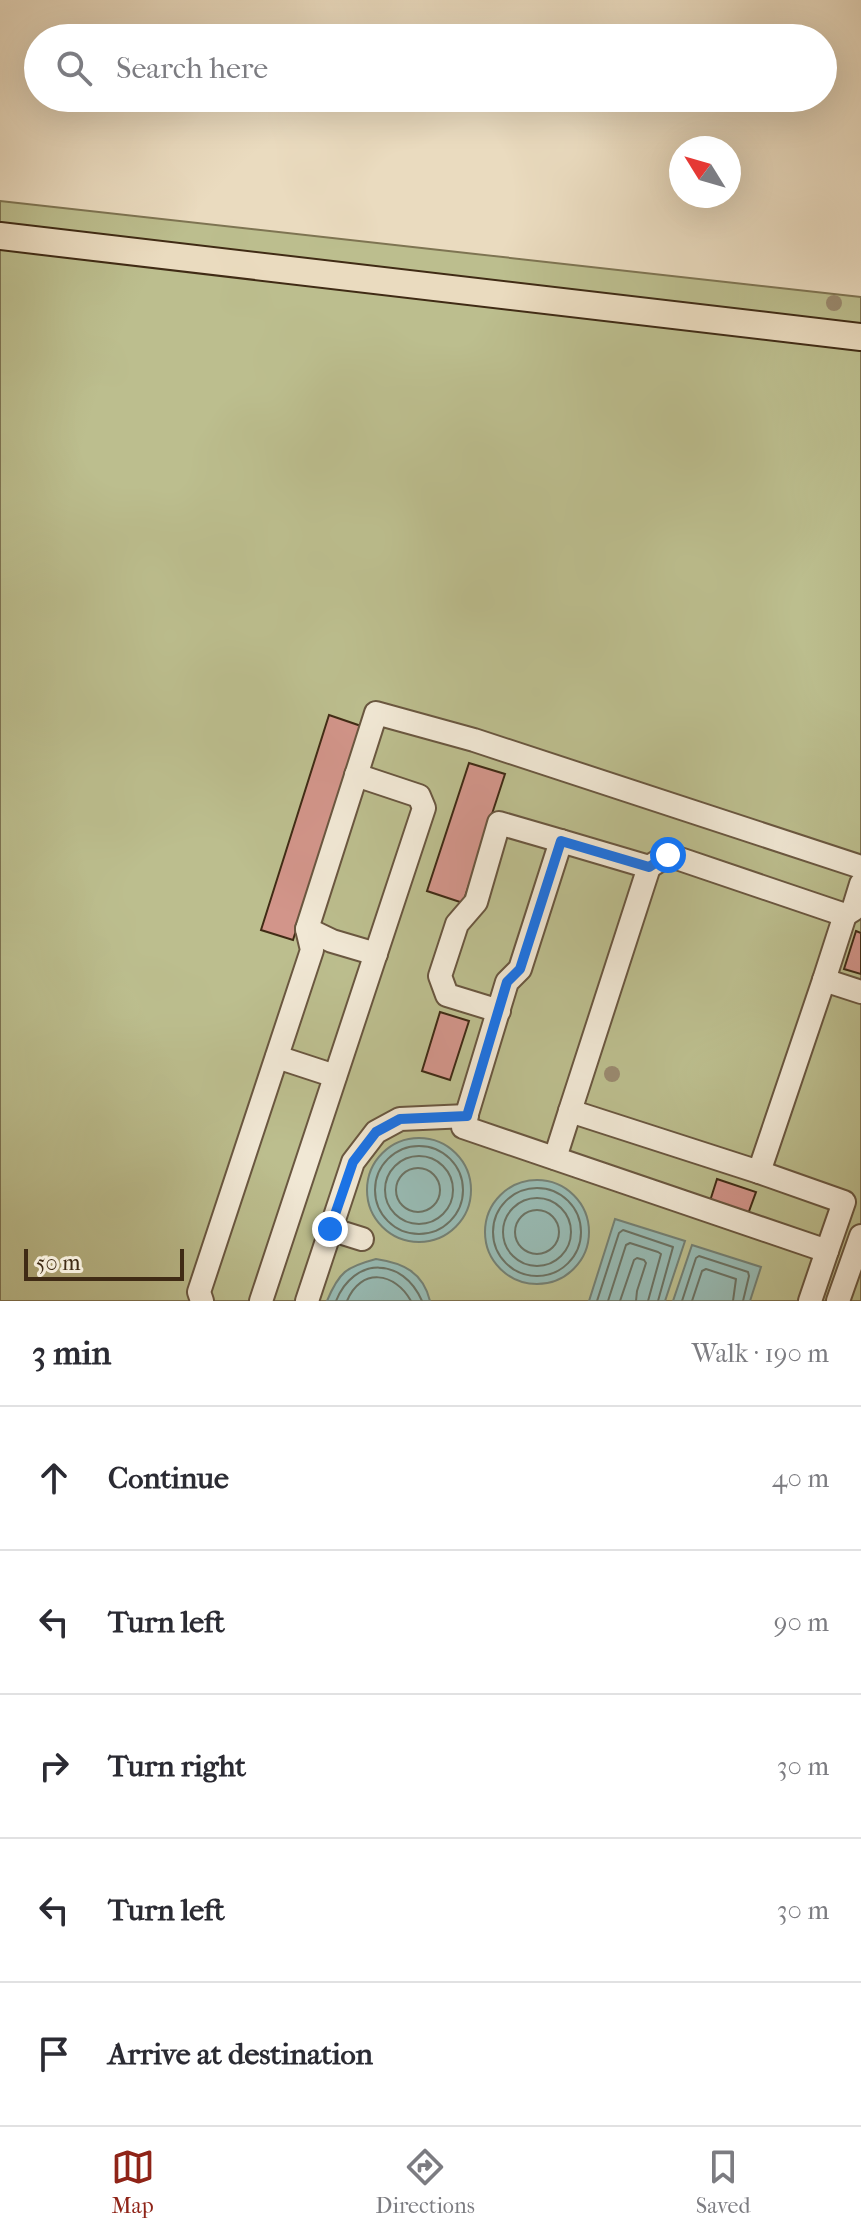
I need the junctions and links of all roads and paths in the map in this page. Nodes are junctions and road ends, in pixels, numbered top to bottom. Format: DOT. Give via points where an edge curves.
graph roads {
  1 [pos="0,236"];
  2 [pos="861,337"];
  3 [pos="356,775"];
  4 [pos="561,841"];
  5 [pos="649,867"];
  6 [pos="861,867"];
  7 [pos="861,884"];
  8 [pos="853,913"];
  9 [pos="307,929"];
  10 [pos="376,954"];
  11 [pos="824,980"];
  12 [pos="861,992"];
  13 [pos="499,1011"];
  14 [pos="277,1057"];
  15 [pos="335,1076"];
  16 [pos="570,1111"];
  17 [pos="467,1116"];
  18 [pos="555,1158"];
  19 [pos="759,1172"];
  20 [pos="853,1205"];
  21 [pos="330,1229"];
  22 [pos="861,1236"];
  23 [pos="362,1239"];
  24 [pos="827,1251"];
  25 [pos="202,1301"];
  26 [pos="261,1301"];
  27 [pos="307,1301"];
  28 [pos="810,1301"];
  29 [pos="838,1301"];
  1 -- 2 [label="main road"];
  3 -- 6 [label="lane" via="376,713"];
  3 -- 9 [label="lane"];
  3 -- 10 [label="lane" via="419,796 424,808"];
  4 -- 5 [label="lane"];
  4 -- 13 [label="lane" via="520,969 507,982"];
  4 -- 13 [label="lane" via="499,823 476,902 457,924 440,976 447,995"];
  5 -- 8 [label="lane" via="668,855"];
  5 -- 16 [label="lane"];
  7 -- 8 [label="lane"];
  8 -- 11 [label="lane"];
  9 -- 10 [label="lane"];
  9 -- 14 [label="lane" via="312,950"];
  10 -- 15 [label="lane"];
  11 -- 12 [label="lane"];
  11 -- 19 [label="lane"];
  13 -- 17 [label="lane"];
  14 -- 15 [label="lane"];
  14 -- 25 [label="lane" via="199,1292"];
  15 -- 26 [label="lane"];
  16 -- 18 [label="lane"];
  16 -- 19 [label="lane"];
  17 -- 18 [label="lane" via="463,1127"];
  17 -- 21 [label="lane" via="400,1119 376,1132 353,1162"];
  18 -- 24 [label="lane"];
  19 -- 20 [label="lane"];
  20 -- 24 [label="lane"];
  21 -- 23 [label="lane"];
  21 -- 27 [label="lane"];
  22 -- 29 [label="lane"];
  24 -- 28 [label="lane"];
}
